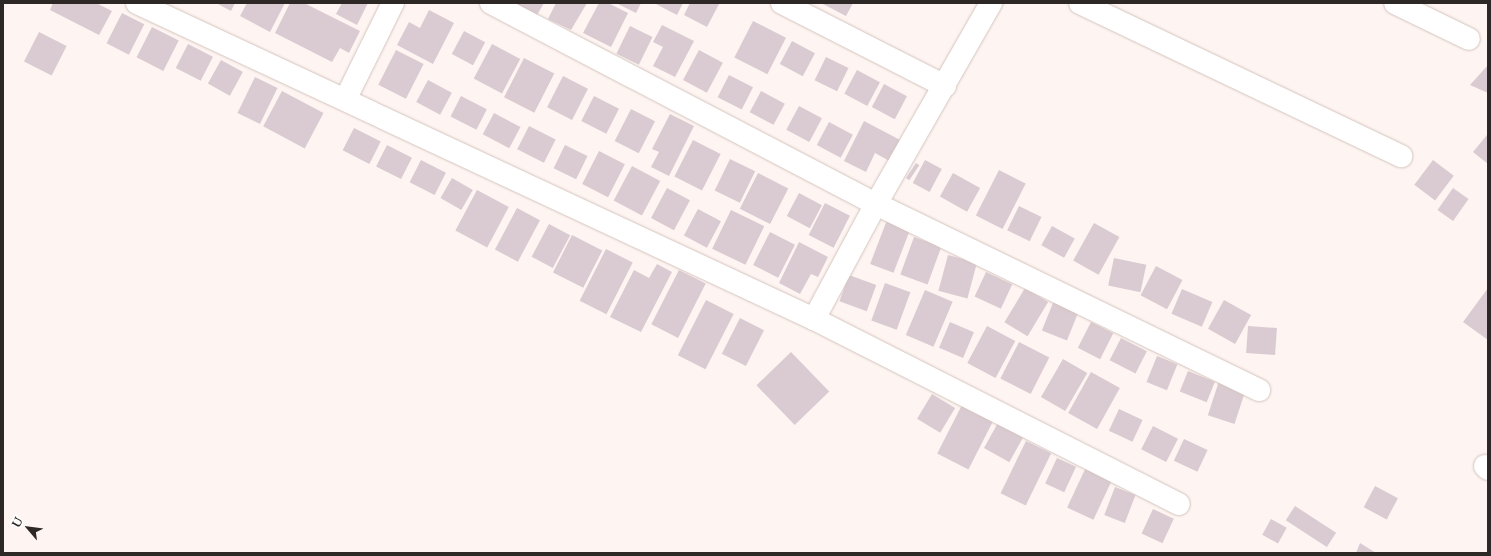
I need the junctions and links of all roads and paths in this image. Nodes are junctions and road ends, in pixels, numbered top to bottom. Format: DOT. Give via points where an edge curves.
graph roads {
  1 [pos="137,3"];
  2 [pos="394,3"];
  3 [pos="491,3"];
  4 [pos="782,3"];
  5 [pos="992,3"];
  6 [pos="1080,3"];
  7 [pos="1395,3"];
  8 [pos="1469,39"];
  9 [pos="945,86"];
  10 [pos="346,98"];
  11 [pos="1401,156"];
  12 [pos="876,204"];
  13 [pos="814,319"];
  14 [pos="1259,390"];
  15 [pos="1179,504"];
  1 -- 10 [label="street"];
  2 -- 10 [label="street"];
  3 -- 12 [label="street"];
  4 -- 9 [label="street"];
  5 -- 9 [label="street"];
  6 -- 11 [label="street"];
  7 -- 8 [label="street"];
  9 -- 12 [label="street"];
  10 -- 13 [label="street"];
  12 -- 13 [label="street"];
  12 -- 14 [label="street"];
  13 -- 15 [label="street"];
}
